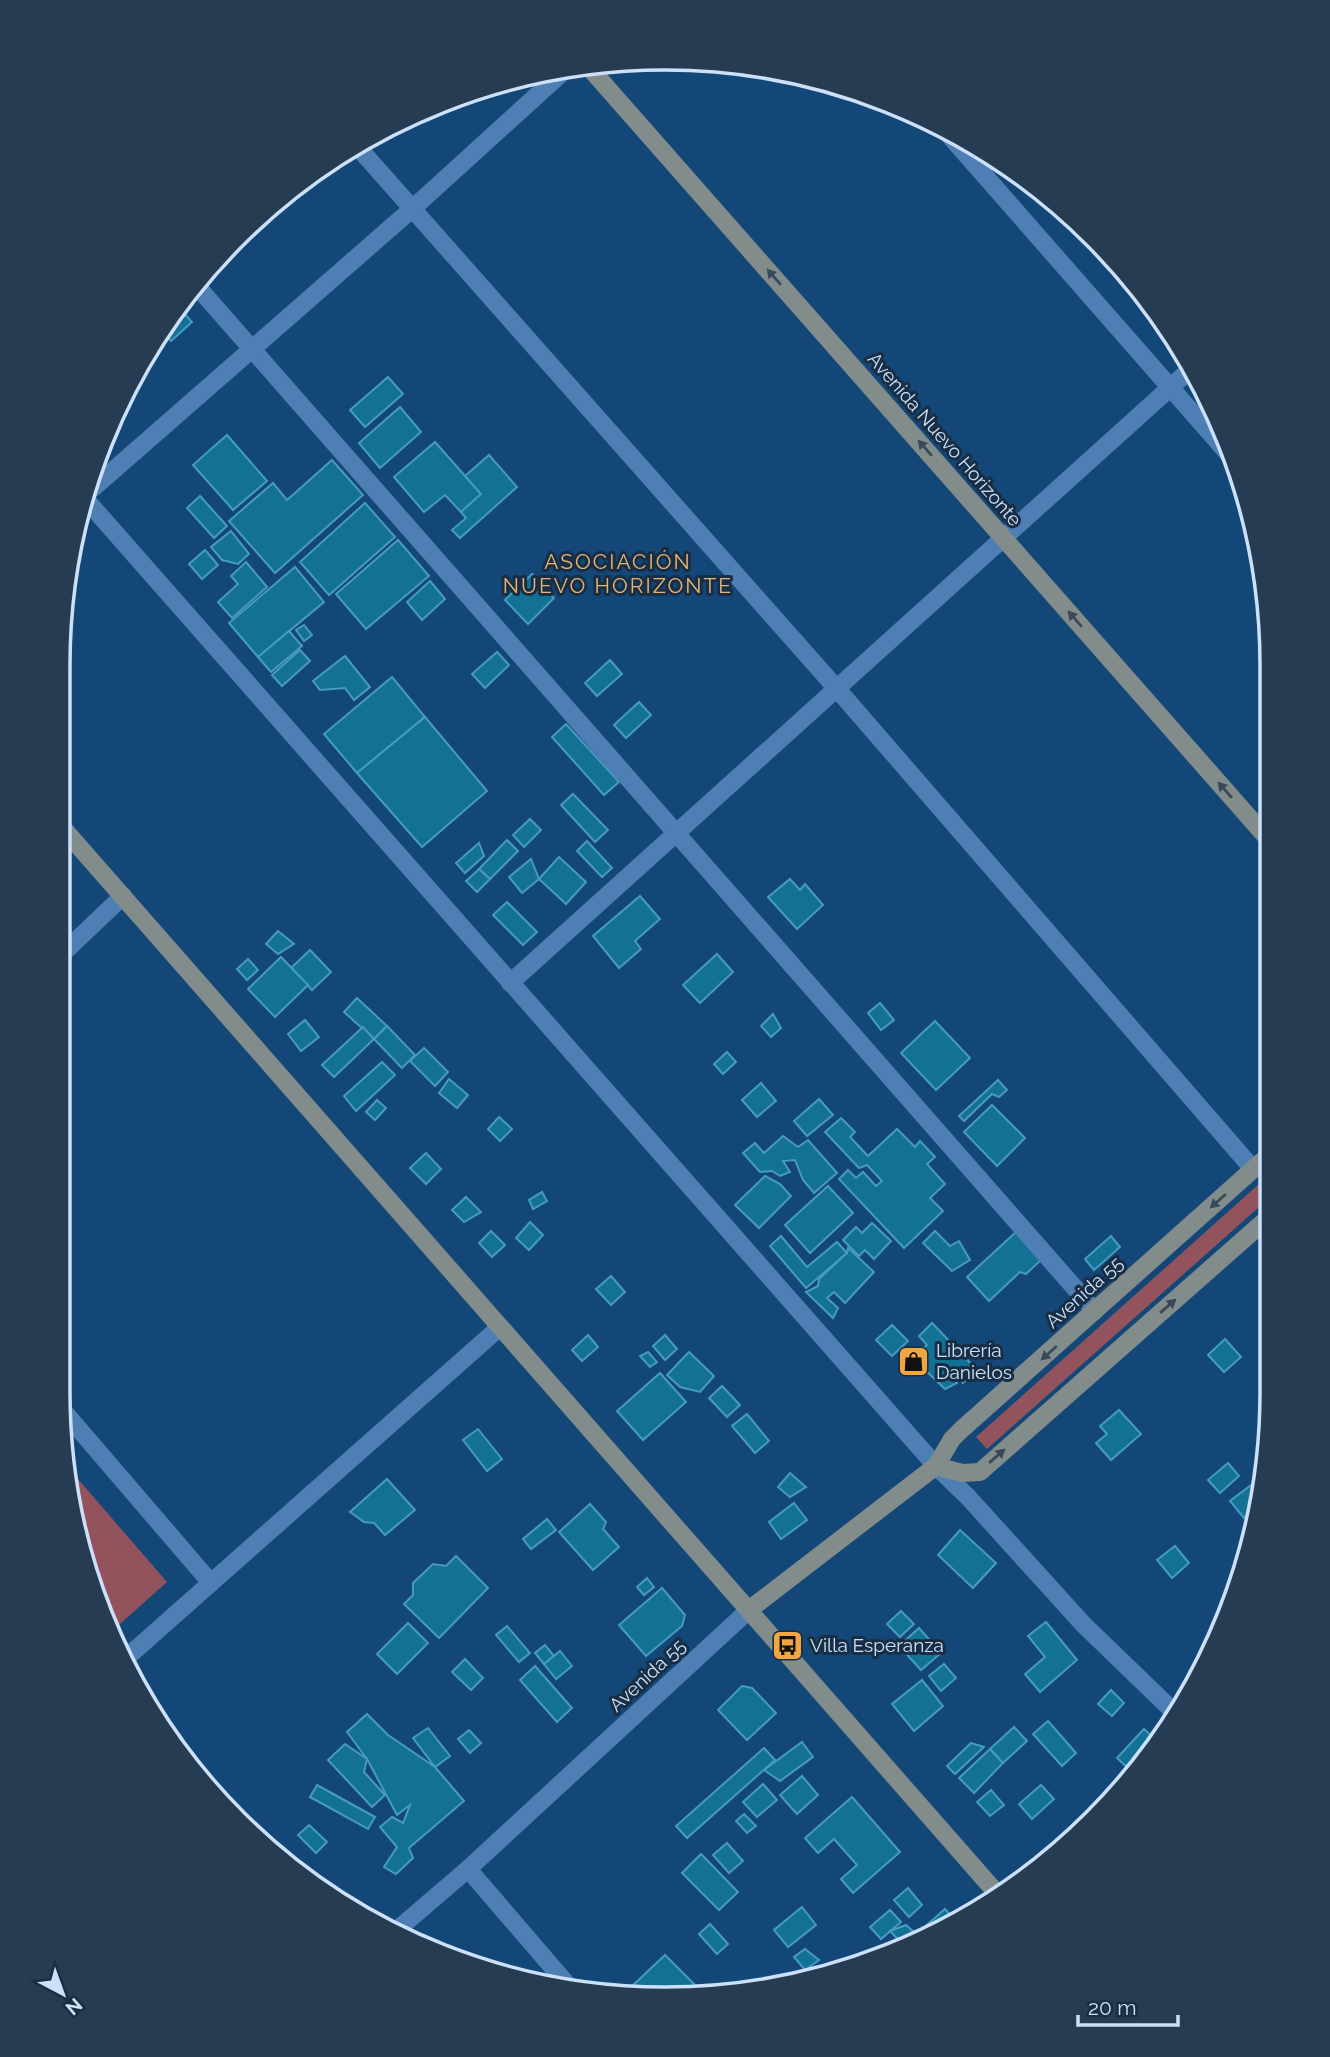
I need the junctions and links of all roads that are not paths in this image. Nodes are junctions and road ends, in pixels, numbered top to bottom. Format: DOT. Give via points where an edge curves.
graph roads {
  1 [pos="595,74"];
  2 [pos="554,80"];
  3 [pos="964,151"];
  4 [pos="363,153"];
  5 [pos="412,209"];
  6 [pos="202,292"];
  7 [pos="251,348"];
  8 [pos="1184,375"];
  9 [pos="1170,387"];
  10 [pos="1216,439"];
  11 [pos="99,483"];
  12 [pos="92,506"];
  13 [pos="1004,538"];
  14 [pos="838,690"];
  15 [pos="1260,830"];
  16 [pos="676,834"];
  17 [pos="70,836"];
  18 [pos="123,896"];
  19 [pos="70,946"];
  20 [pos="510,983"];
  21 [pos="1260,1163"];
  22 [pos="1253,1169"];
  23 [pos="1260,1225"];
  24 [pos="1095,1311"];
  25 [pos="500,1327"];
  26 [pos="71,1419"];
  27 [pos="936,1466"];
  28 [pos="211,1583"];
  29 [pos="750,1609"];
  30 [pos="131,1654"];
  31 [pos="1169,1708"];
  32 [pos="468,1869"];
  33 [pos="993,1889"];
  34 [pos="401,1925"];
  35 [pos="562,1978"];
  13 -- 1 [label="street, Avenida Nuevo Horizonte, one-way"];
  2 -- 5 [label="street"];
  3 -- 9 [label="street"];
  4 -- 5 [label="street"];
  5 -- 7 [label="street"];
  5 -- 14 [label="street"];
  6 -- 7 [label="street"];
  7 -- 11 [label="street"];
  7 -- 16 [label="street"];
  8 -- 9 [label="street"];
  9 -- 10 [label="street"];
  9 -- 13 [label="street"];
  12 -- 20 [label="street"];
  13 -- 14 [label="street"];
  15 -- 13 [label="street, Avenida Nuevo Horizonte, one-way"];
  14 -- 16 [label="street"];
  14 -- 22 [label="street"];
  16 -- 20 [label="street"];
  16 -- 24 [label="street"];
  17 -- 18 [label="street"];
  18 -- 19 [label="street"];
  18 -- 25 [label="street"];
  20 -- 27 [label="street"];
  21 -- 22 [label="street, Avenida 55"];
  22 -- 24 [label="street, Avenida 55, one-way"];
  27 -- 23 [label="street, one-way" via="980,1472"];
  24 -- 27 [label="street, Avenida 55, one-way" via="952,1439"];
  25 -- 28 [label="street"];
  25 -- 29 [label="street"];
  26 -- 28 [label="street"];
  27 -- 29 [label="street, Avenida 55"];
  27 -- 31 [label="street" via="1083,1624"];
  28 -- 30 [label="street"];
  29 -- 32 [label="street, Avenida 55"];
  29 -- 33 [label="street"];
  32 -- 34 [label="street, Avenida 55"];
  32 -- 35 [label="street"];
}
